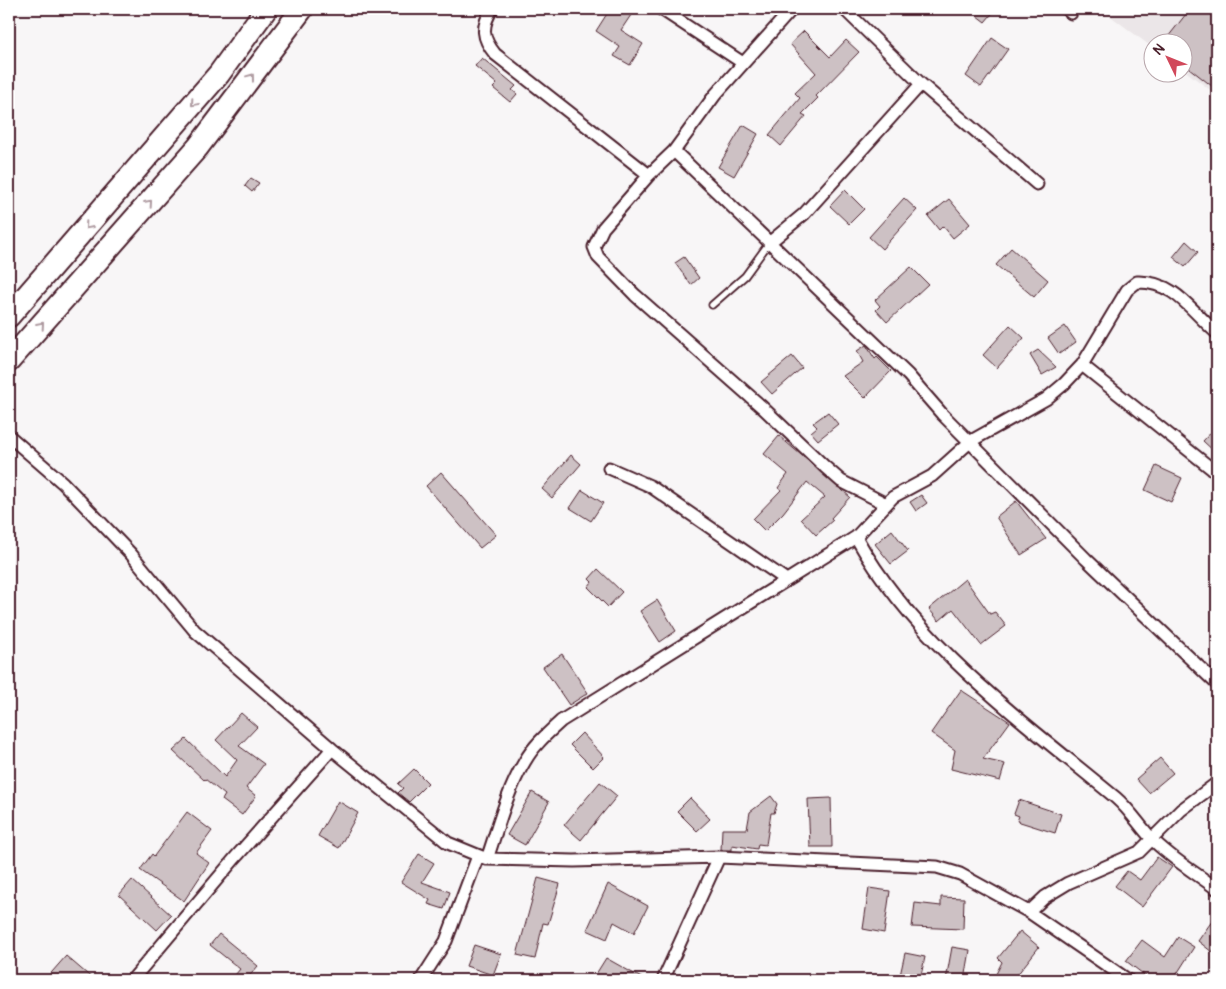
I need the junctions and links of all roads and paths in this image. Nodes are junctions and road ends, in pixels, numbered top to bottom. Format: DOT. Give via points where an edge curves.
graph roads {
  1 [pos="266,9"];
  2 [pos="302,9"];
  3 [pos="492,9"];
  4 [pos="661,9"];
  5 [pos="792,9"];
  6 [pos="844,9"];
  7 [pos="743,63"];
  8 [pos="921,84"];
  9 [pos="674,151"];
  10 [pos="649,175"];
  11 [pos="1037,184"];
  12 [pos="769,243"];
  13 [pos="712,305"];
  14 [pos="9,316"];
  15 [pos="1217,333"];
  16 [pos="9,361"];
  17 [pos="1082,365"];
  18 [pos="9,436"];
  19 [pos="971,441"];
  20 [pos="609,468"];
  21 [pos="1217,473"];
  22 [pos="886,504"];
  23 [pos="856,536"];
  24 [pos="785,579"];
  25 [pos="1217,684"];
  26 [pos="332,749"];
  27 [pos="1217,783"];
  28 [pos="1152,839"];
  29 [pos="719,857"];
  30 [pos="483,858"];
  31 [pos="1217,890"];
  32 [pos="1029,912"];
  33 [pos="135,979"];
  34 [pos="421,980"];
  35 [pos="663,980"];
  36 [pos="1128,980"];
  1 -- 14 [label="highway, one-way" via="219,74"];
  16 -- 2 [label="highway, one-way" via="198,147"];
  3 -- 10 [label="street" via="484,28 486,42 495,54"];
  4 -- 7 [label="street"];
  5 -- 7 [label="street"];
  6 -- 8 [label="street"];
  7 -- 9 [label="street" via="708,102"];
  8 -- 11 [label="street"];
  8 -- 12 [label="street" via="804,214"];
  9 -- 10 [label="street"];
  9 -- 12 [label="street"];
  10 -- 22 [label="street" via="603,228 594,247 598,257 635,295 762,407 824,467 841,481"];
  12 -- 13 [label="lane" via="744,276"];
  12 -- 19 [label="street" via="908,375"];
  15 -- 17 [label="street" via="1163,285 1137,282 1127,290"];
  17 -- 19 [label="street" via="1046,399"];
  17 -- 21 [label="street"];
  18 -- 26 [label="street" via="63,483 131,554 195,631"];
  19 -- 22 [label="street" via="932,476"];
  19 -- 25 [label="street" via="1086,559"];
  20 -- 24 [label="street" via="650,486"];
  22 -- 23 [label="street"];
  23 -- 24 [label="street"];
  23 -- 28 [label="street" via="878,575 940,648 1038,735 1127,807"];
  24 -- 30 [label="street" via="561,721 541,739 525,761"];
  26 -- 30 [label="street" via="441,837"];
  26 -- 33 [label="street" via="235,858"];
  27 -- 28 [label="street" via="1181,810"];
  28 -- 31 [label="street"];
  28 -- 32 [label="street" via="1139,852 1068,883"];
  29 -- 30 [label="street" via="574,861"];
  29 -- 32 [label="street" via="937,867 960,874"];
  29 -- 35 [label="street"];
  30 -- 34 [label="street" via="446,941"];
  32 -- 36 [label="street"];
}
